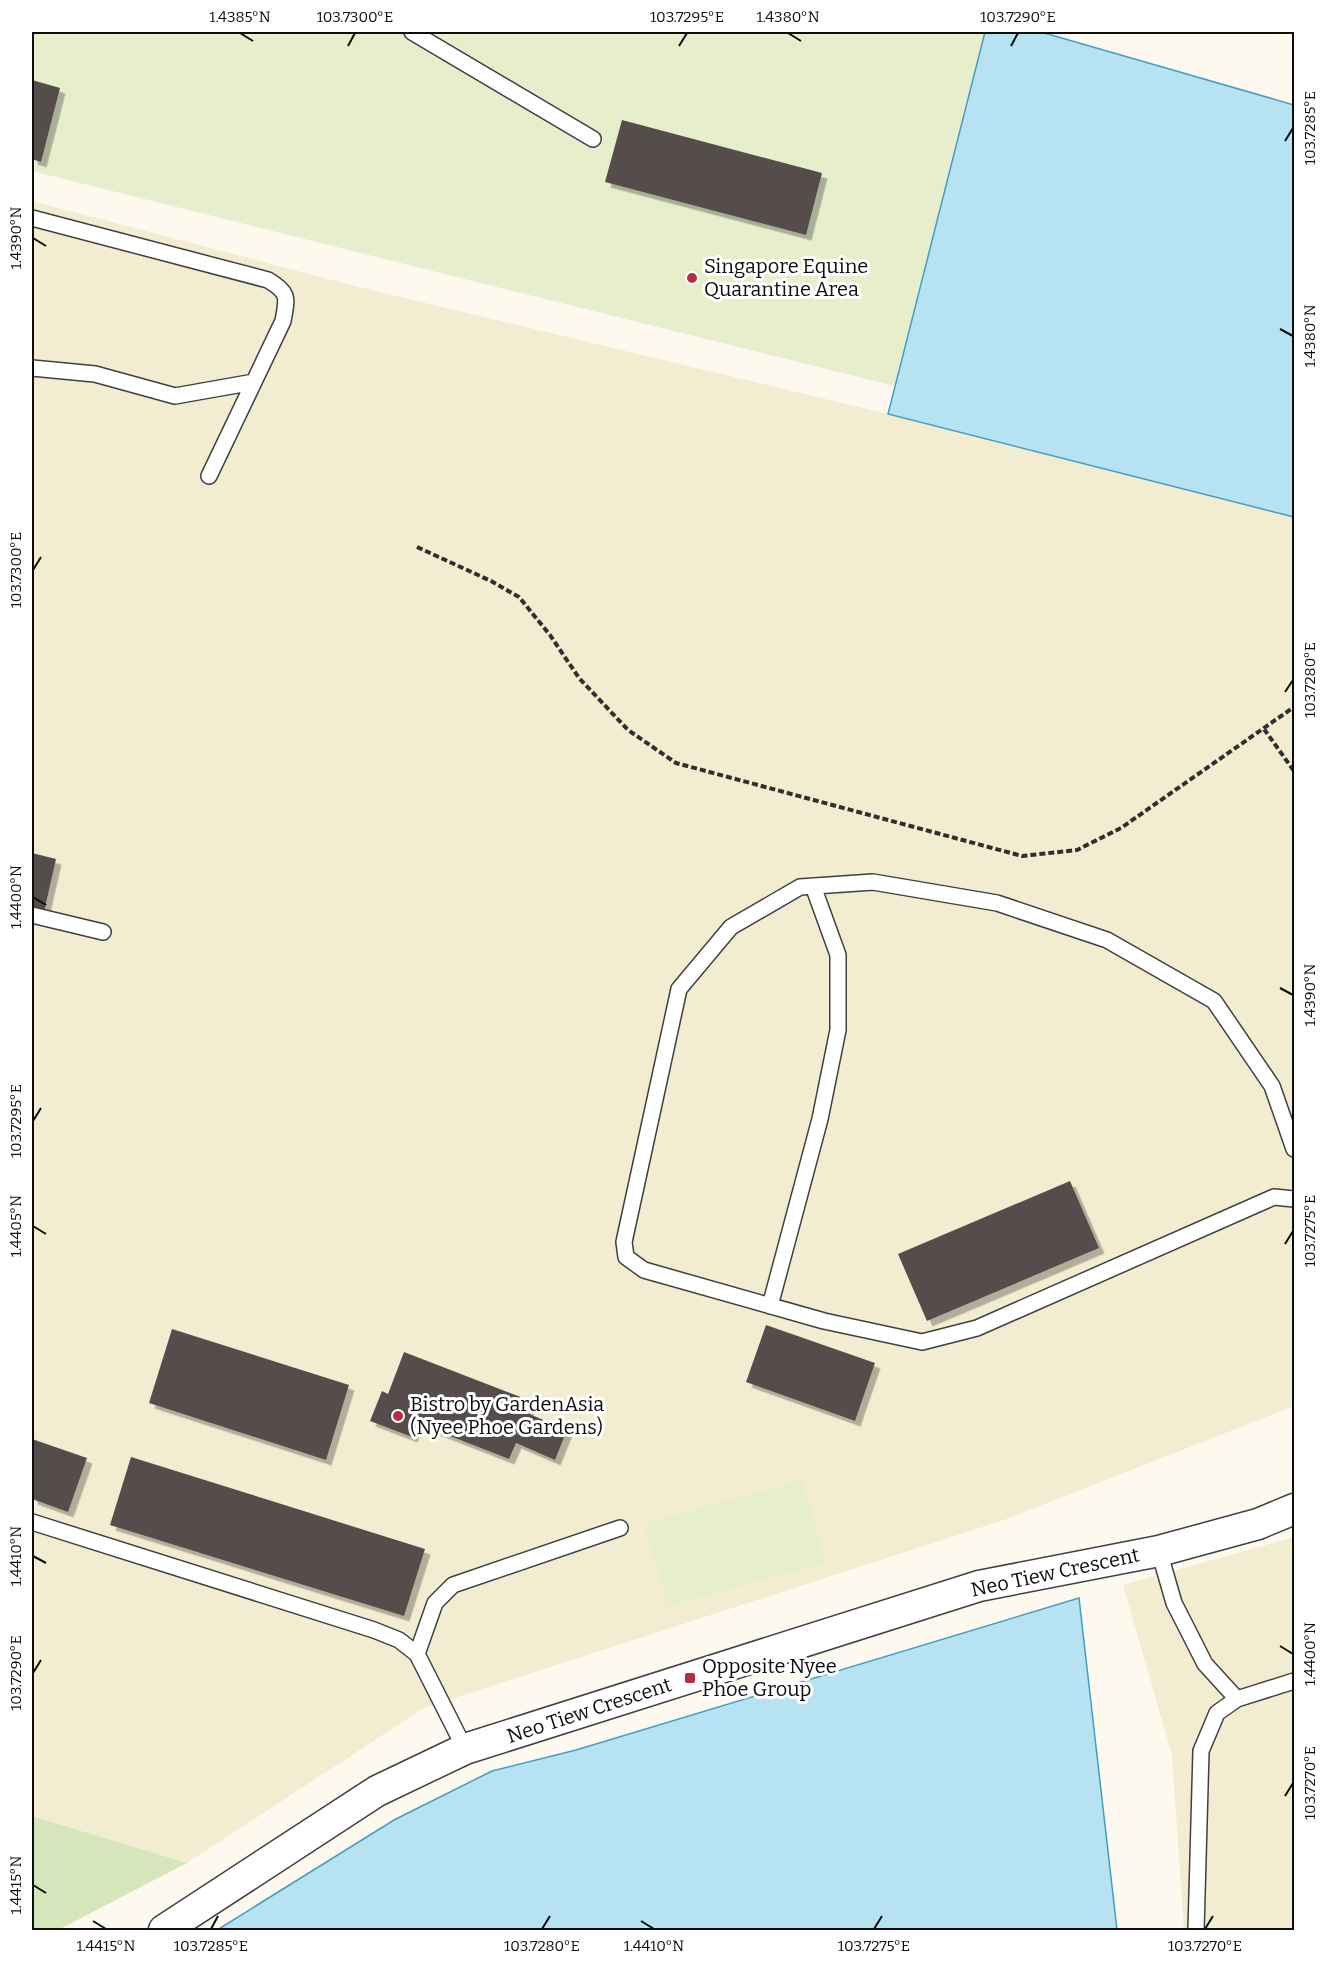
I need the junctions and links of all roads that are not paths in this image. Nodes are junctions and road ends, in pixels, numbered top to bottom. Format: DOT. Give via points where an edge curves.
graph roads {
  1 [pos="412,32"];
  2 [pos="593,138"];
  3 [pos="32,218"];
  4 [pos="32,368"];
  5 [pos="254,382"];
  6 [pos="209,476"];
  7 [pos="813,886"];
  8 [pos="32,915"];
  9 [pos="103,932"];
  10 [pos="1294,1149"];
  11 [pos="1294,1199"];
  12 [pos="770,1306"];
  13 [pos="1294,1509"];
  14 [pos="32,1522"];
  15 [pos="620,1528"];
  16 [pos="1160,1551"];
  17 [pos="417,1654"];
  18 [pos="1294,1681"];
  19 [pos="1237,1699"];
  20 [pos="465,1749"];
  21 [pos="164,1930"];
  22 [pos="1196,1930"];
  1 -- 2 [label="lane"];
  3 -- 5 [label="lane" via="268,280 281,288 287,298 283,321"];
  4 -- 5 [label="lane" via="95,374 175,396"];
  5 -- 6 [label="lane"];
  7 -- 10 [label="lane" via="873,882 997,903 1107,940 1214,1000 1272,1086"];
  7 -- 12 [label="lane" via="838,955 838,1030 820,1119"];
  7 -- 12 [label="lane" via="800,888 732,927 679,989 624,1242 626,1257 644,1270"];
  8 -- 9 [label="lane"];
  11 -- 12 [label="lane" via="1274,1197 977,1328 922,1342"];
  13 -- 16 [label="street, Neo Tiew Crescent" via="1258,1524"];
  14 -- 17 [label="lane" via="374,1630 399,1640"];
  15 -- 17 [label="lane" via="453,1585 435,1603"];
  16 -- 19 [label="lane" via="1174,1603 1205,1665"];
  16 -- 20 [label="street, Neo Tiew Crescent" via="979,1586"];
  17 -- 20 [label="lane"];
  18 -- 19 [label="lane"];
  19 -- 22 [label="lane" via="1217,1713 1201,1751"];
  20 -- 21 [label="street, Neo Tiew Crescent" via="377,1791"];
}
